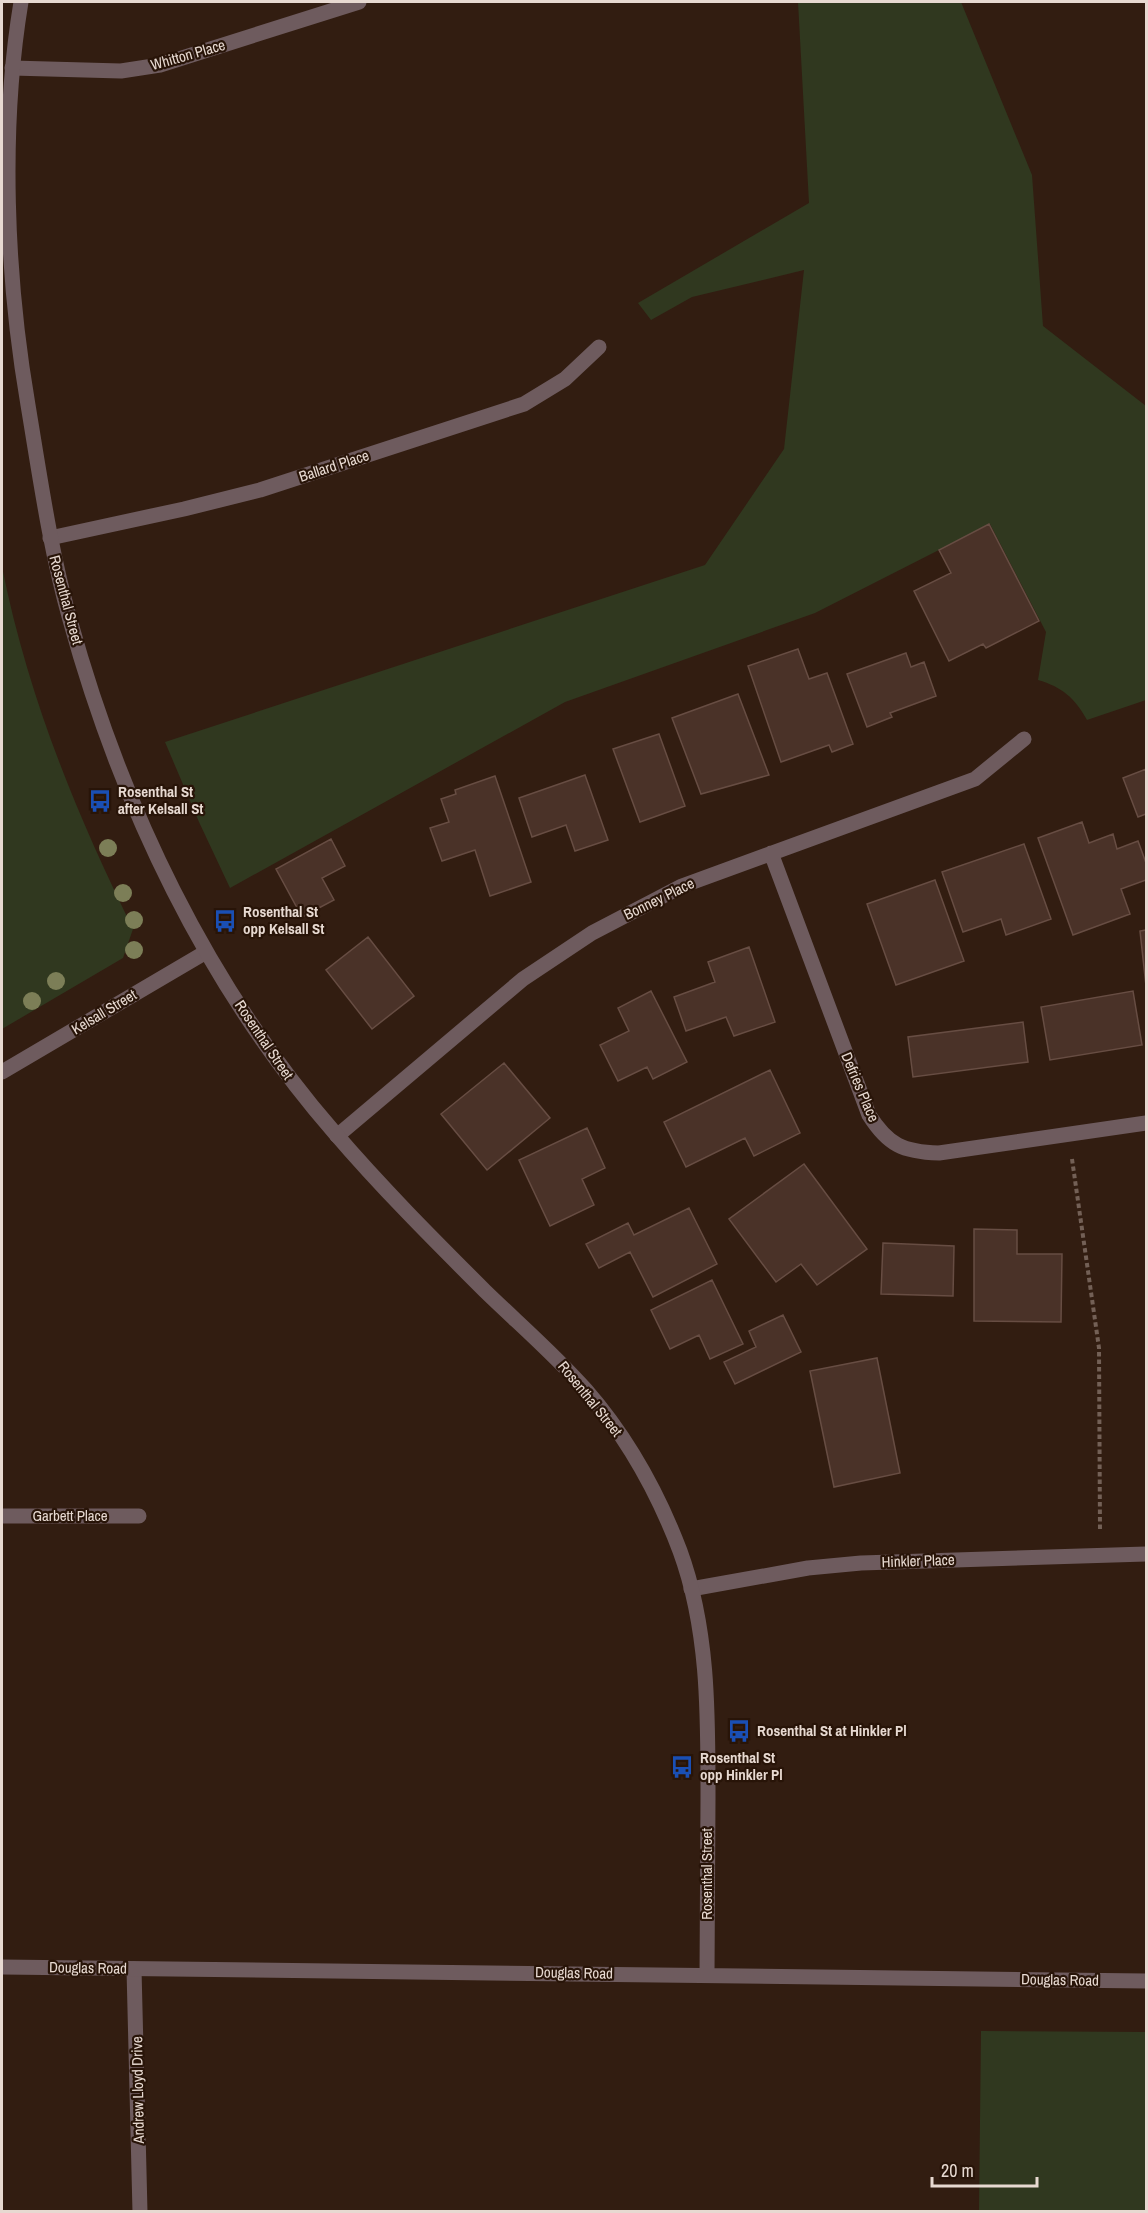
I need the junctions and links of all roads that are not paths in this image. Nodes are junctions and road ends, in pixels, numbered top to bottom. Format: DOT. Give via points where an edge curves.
graph roads {
  1 [pos="21,2"];
  2 [pos="359,2"];
  3 [pos="12,68"];
  4 [pos="598,347"];
  5 [pos="50,538"];
  6 [pos="1024,739"];
  7 [pos="771,853"];
  8 [pos="206,952"];
  9 [pos="2,1072"];
  10 [pos="1146,1123"];
  11 [pos="337,1136"];
  12 [pos="2,1516"];
  13 [pos="139,1516"];
  14 [pos="1146,1554"];
  15 [pos="692,1589"];
  16 [pos="2,1967"];
  17 [pos="134,1969"];
  18 [pos="707,1975"];
  19 [pos="1146,1982"];
  20 [pos="140,2211"];
  1 -- 3 [label="street, Rosenthal Street"];
  2 -- 3 [label="street, Whitton Place" via="160,65 109,71"];
  3 -- 5 [label="street, Rosenthal Street" via="7,169 14,308"];
  4 -- 5 [label="street, Ballard Place" via="565,379 524,404 260,490"];
  5 -- 8 [label="street, Rosenthal Street" via="69,617 109,742 155,852"];
  6 -- 7 [label="street, Bonney Place" via="975,779"];
  7 -- 10 [label="street, Defries Place" via="869,1115 891,1142 904,1149 939,1153"];
  7 -- 11 [label="street, Bonney Place" via="682,886 592,933 522,979"];
  8 -- 9 [label="street, Kelsall Street"];
  8 -- 11 [label="street, Rosenthal Street" via="290,1078"];
  11 -- 15 [label="street, Rosenthal Street" via="398,1204 589,1394 646,1477"];
  12 -- 13 [label="street, Garbett Place"];
  14 -- 15 [label="street, Hinkler Place" via="832,1565"];
  15 -- 18 [label="street, Rosenthal Street" via="708,1704"];
  16 -- 17 [label="street, Douglas Road"];
  17 -- 18 [label="street, Douglas Road"];
  17 -- 20 [label="street, Andrew Lloyd Drive"];
  18 -- 19 [label="street, Douglas Road"];
}
